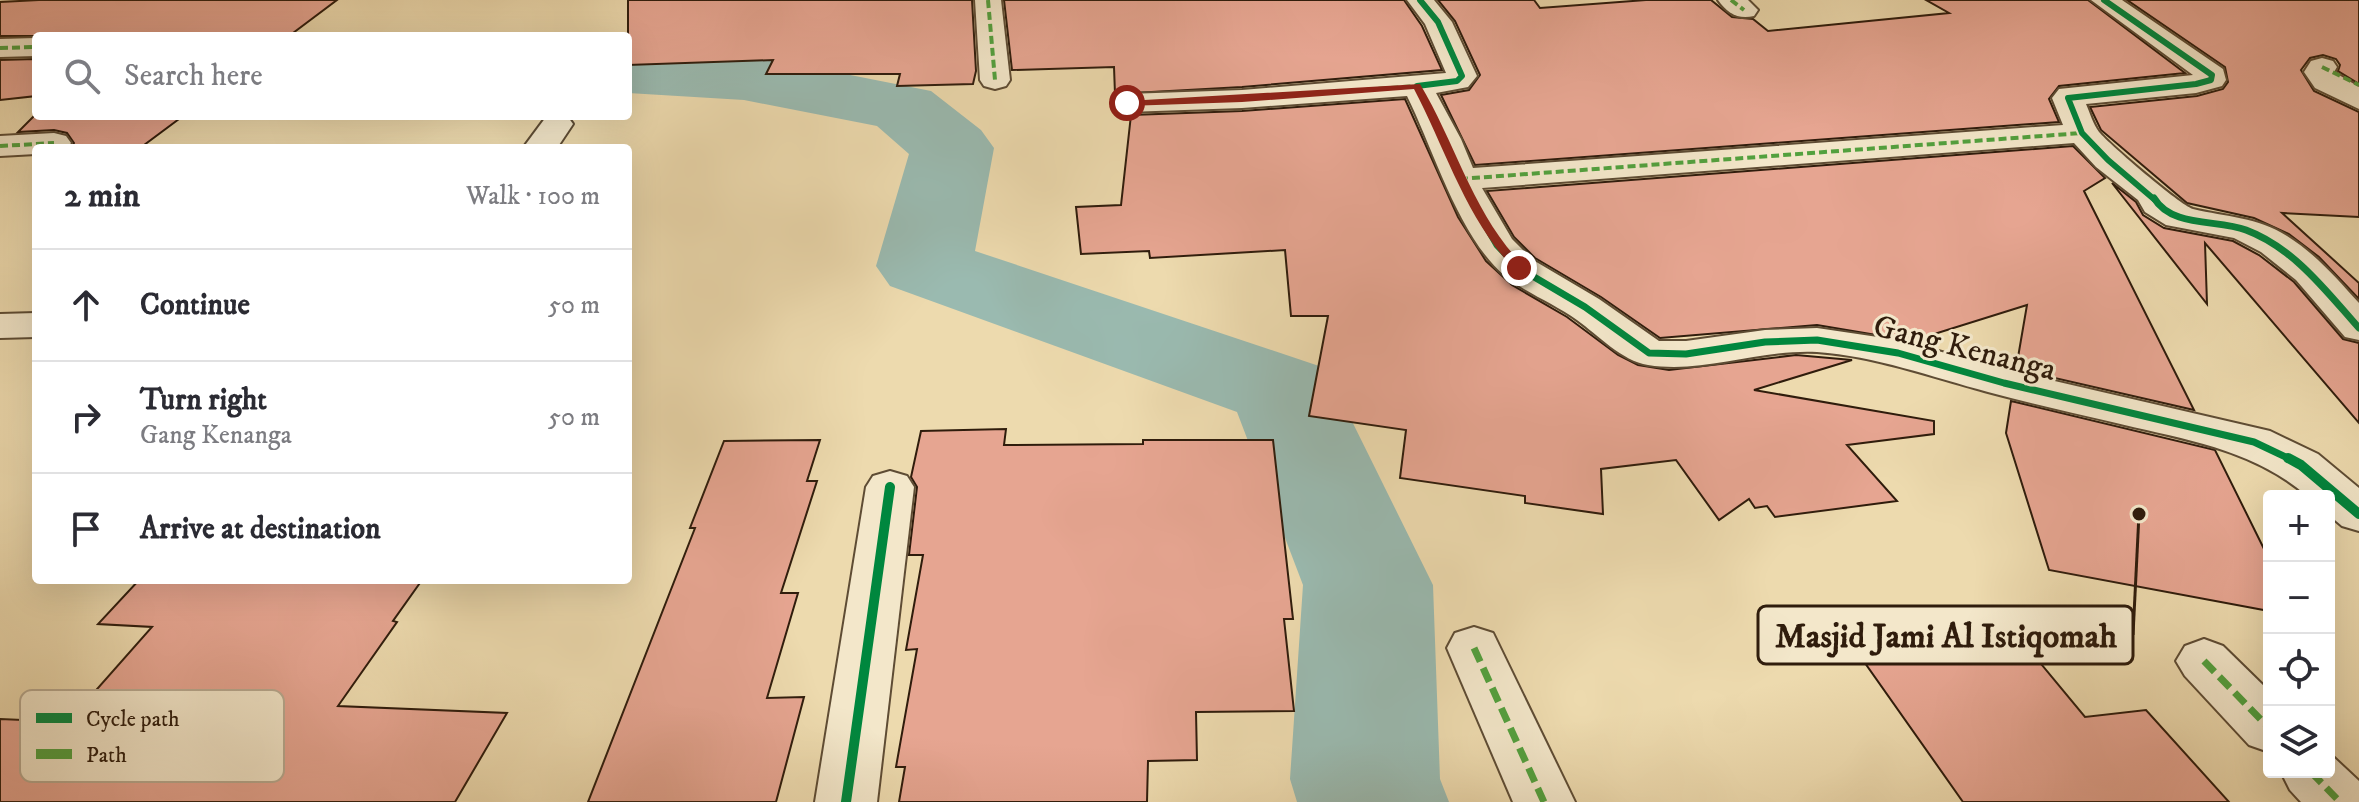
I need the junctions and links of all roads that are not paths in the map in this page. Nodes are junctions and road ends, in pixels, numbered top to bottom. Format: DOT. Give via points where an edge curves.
graph roads {
  1 [pos="988,0"];
  2 [pos="1420,0"];
  3 [pos="2104,0"];
  4 [pos="32,47"];
  5 [pos="0,48"];
  6 [pos="2322,67"];
  7 [pos="995,80"];
  8 [pos="1417,86"];
  9 [pos="2359,100"];
  10 [pos="1127,103"];
  11 [pos="2082,133"];
  12 [pos="54,143"];
  13 [pos="32,144"];
  14 [pos="36,144"];
  15 [pos="0,146"];
  16 [pos="1460,179"];
  17 [pos="32,325"];
  18 [pos="0,326"];
  19 [pos="2359,328"];
  20 [pos="890,487"];
  21 [pos="2356,509"];
  22 [pos="1474,648"];
  23 [pos="2204,661"];
  24 [pos="2263,722"];
  25 [pos="2317,778"];
  26 [pos="846,802"];
  27 [pos="1544,802"];
  28 [pos="2340,802"];
  1 -- 7 [label="street"];
  2 -- 8 [label="street" via="1438,22 1462,76"];
  3 -- 11 [label="street" via="2212,75 2196,84 2070,96"];
  4 -- 5 [label="street"];
  6 -- 9 [label="street" via="2319,72 2326,82"];
  8 -- 10 [label="street"];
  8 -- 16 [label="street, Gang Kenanga"];
  11 -- 16 [label="street"];
  11 -- 19 [label="street" via="2173,214 2248,229 2274,244 2310,272"];
  12 -- 14 [label="street"];
  13 -- 15 [label="street"];
  16 -- 21 [label="street, Gang Kenanga" via="1497,245 1519,268 1649,353 1686,354 1796,340 1862,345 2254,442 2301,465"];
  17 -- 18 [label="street"];
  20 -- 26 [label="street"];
  22 -- 27 [label="street"];
  23 -- 24 [label="street"];
  25 -- 28 [label="street"];
}
